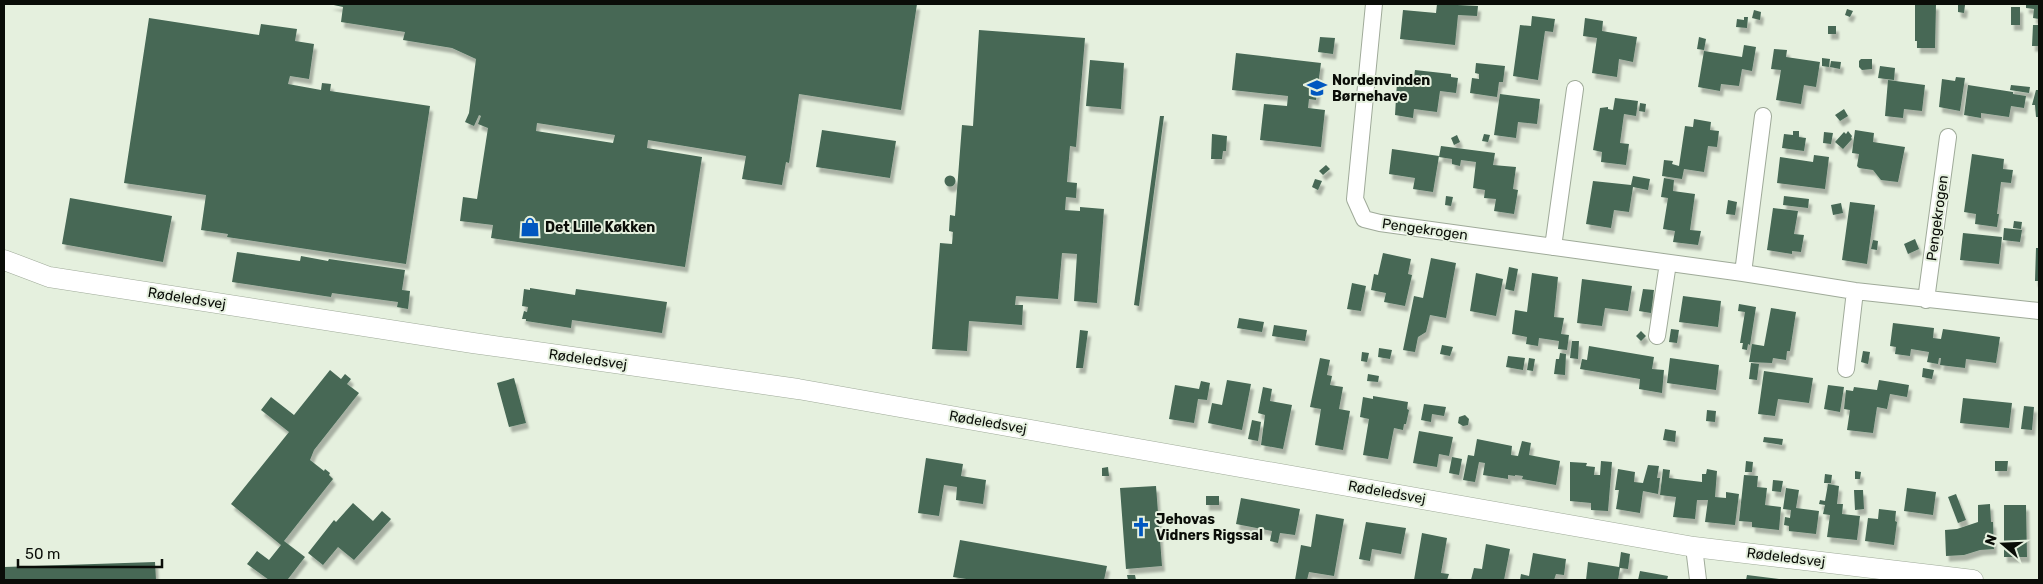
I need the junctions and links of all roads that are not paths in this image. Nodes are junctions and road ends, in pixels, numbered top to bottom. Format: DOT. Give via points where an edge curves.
graph roads {
  1 [pos="1374,4"];
  2 [pos="1575,89"];
  3 [pos="1763,116"];
  4 [pos="1948,137"];
  5 [pos="1553,247"];
  6 [pos="4,260"];
  7 [pos="1668,263"];
  8 [pos="1742,273"];
  9 [pos="1855,291"];
  10 [pos="1926,300"];
  11 [pos="2039,311"];
  12 [pos="1657,336"];
  13 [pos="1846,369"];
  14 [pos="1694,547"];
  15 [pos="1698,580"];
  16 [pos="1973,580"];
  1 -- 5 [label="street, Pengekrogen" via="1354,199 1364,219"];
  2 -- 5 [label="street"];
  3 -- 8 [label="street"];
  4 -- 10 [label="street, Pengekrogen"];
  5 -- 7 [label="street, Pengekrogen"];
  6 -- 14 [label="street, Rødeledsvej" via="49,277 473,343 798,389"];
  7 -- 8 [label="street, Pengekrogen"];
  7 -- 12 [label="street"];
  8 -- 9 [label="street, Pengekrogen"];
  9 -- 10 [label="street, Pengekrogen"];
  9 -- 13 [label="street"];
  10 -- 11 [label="street, Pengekrogen"];
  14 -- 15 [label="street"];
  14 -- 16 [label="street, Rødeledsvej"];
}
